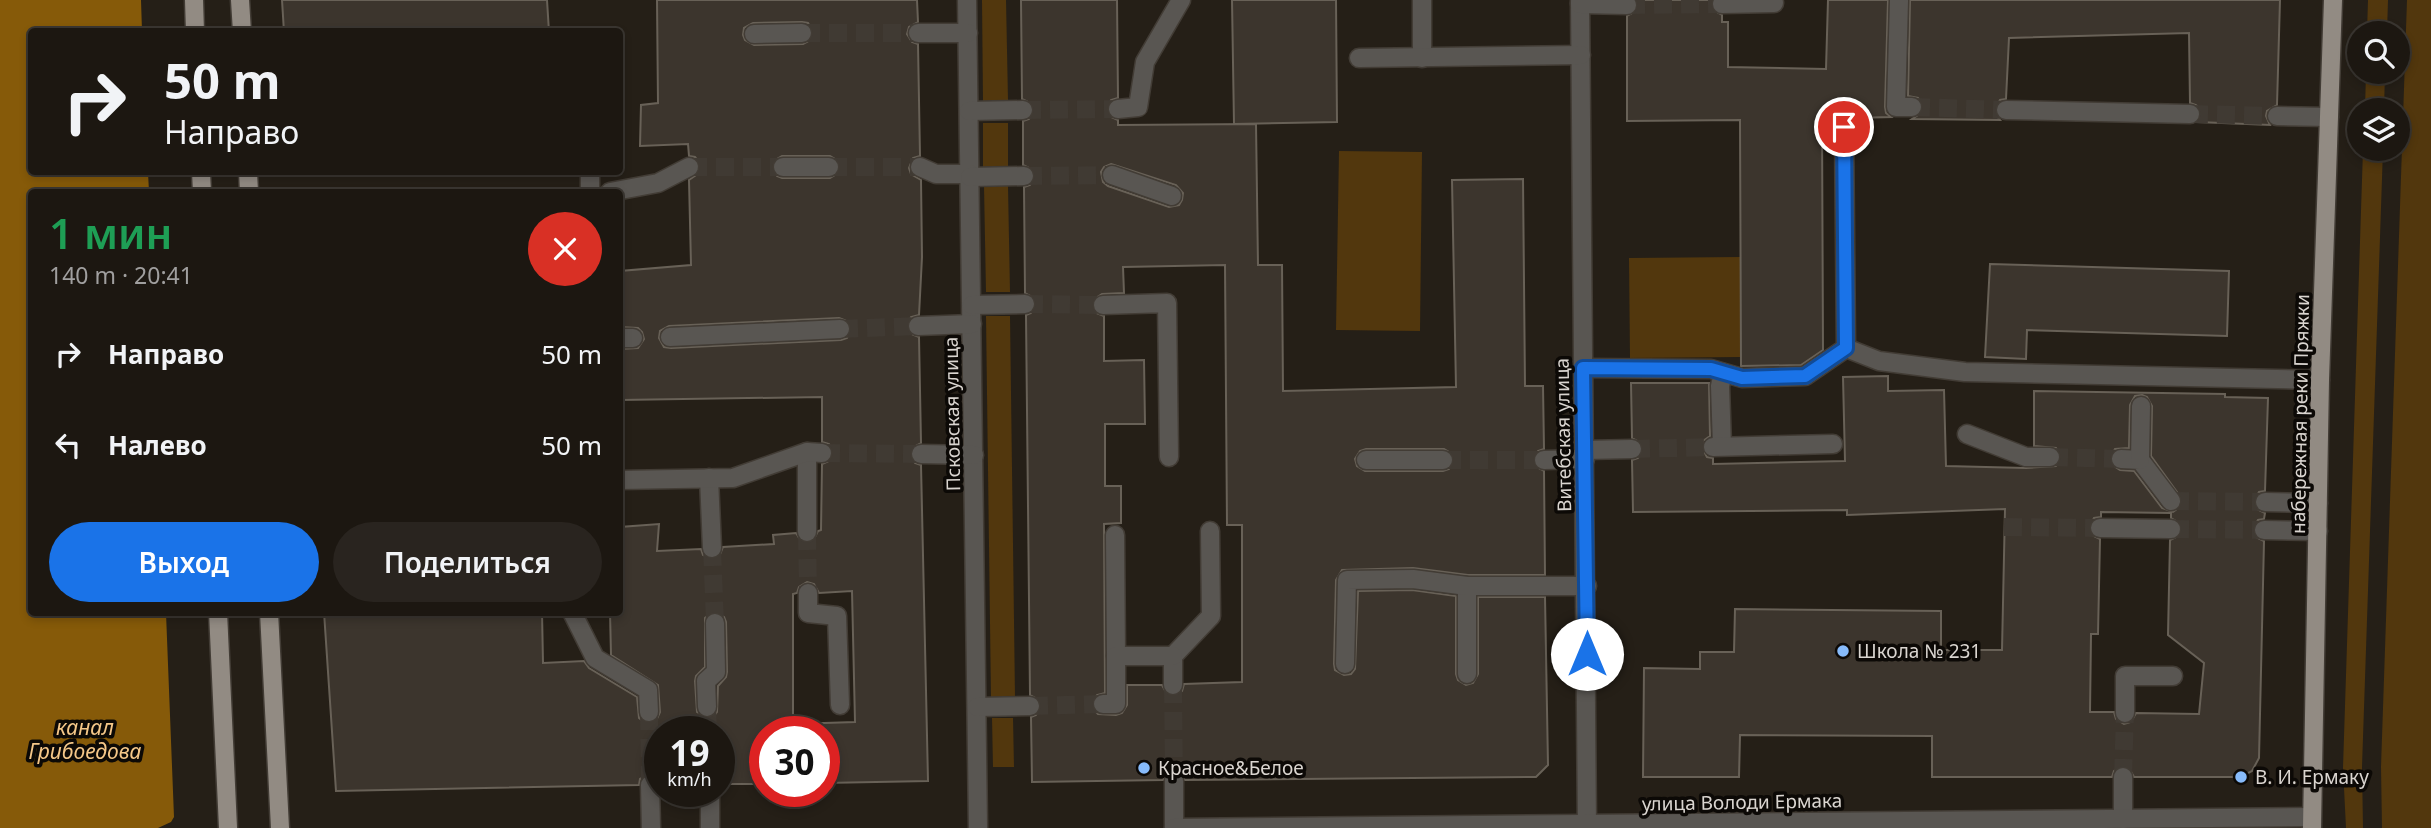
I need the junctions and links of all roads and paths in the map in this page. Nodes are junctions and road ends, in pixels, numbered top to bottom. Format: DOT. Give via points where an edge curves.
graph roads {
  1 [pos="194,0"];
  2 [pos="240,0"];
  3 [pos="967,0"];
  4 [pos="1181,0"];
  5 [pos="1422,0"];
  6 [pos="2333,0"];
  7 [pos="1899,1"];
  8 [pos="1580,2"];
  9 [pos="1774,3"];
  10 [pos="1722,4"];
  11 [pos="1627,5"];
  12 [pos="195,28"];
  13 [pos="242,28"];
  14 [pos="802,33"];
  15 [pos="918,33"];
  16 [pos="968,33"];
  17 [pos="754,34"];
  18 [pos="1581,55"];
  19 [pos="1359,58"];
  20 [pos="1422,58"];
  21 [pos="1912,107"];
  22 [pos="1118,109"];
  23 [pos="1023,110"];
  24 [pos="2006,110"];
  25 [pos="969,111"];
  26 [pos="2190,114"];
  27 [pos="2277,116"];
  28 [pos="2329,117"];
  29 [pos="1844,127"];
  30 [pos="689,167"];
  31 [pos="783,167"];
  32 [pos="829,167"];
  33 [pos="920,167"];
  34 [pos="970,175"];
  35 [pos="1112,175"];
  36 [pos="1024,176"];
  37 [pos="623,190"];
  38 [pos="1172,196"];
  39 [pos="1025,304"];
  40 [pos="972,305"];
  41 [pos="1103,305"];
  42 [pos="972,324"];
  43 [pos="918,326"];
  44 [pos="840,329"];
  45 [pos="670,337"];
  46 [pos="1846,348"];
  47 [pos="1583,368"];
  48 [pos="1723,373"];
  49 [pos="2320,380"];
  50 [pos="2141,406"];
  51 [pos="1966,434"];
  52 [pos="1833,443"];
  53 [pos="1632,449"];
  54 [pos="921,454"];
  55 [pos="974,455"];
  56 [pos="1585,455"];
  57 [pos="1169,457"];
  58 [pos="2050,457"];
  59 [pos="2121,459"];
  60 [pos="1366,460"];
  61 [pos="1443,460"];
  62 [pos="1544,460"];
  63 [pos="2140,460"];
  64 [pos="709,478"];
  65 [pos="623,480"];
  66 [pos="2171,501"];
  67 [pos="2265,502"];
  68 [pos="2318,503"];
  69 [pos="2101,528"];
  70 [pos="2171,529"];
  71 [pos="2264,530"];
  72 [pos="1210,531"];
  73 [pos="2318,531"];
  74 [pos="807,532"];
  75 [pos="1115,535"];
  76 [pos="712,548"];
  77 [pos="1466,586"];
  78 [pos="1587,586"];
  79 [pos="808,593"];
  80 [pos="218,616"];
  81 [pos="269,616"];
  82 [pos="574,616"];
  83 [pos="715,623"];
  84 [pos="1116,656"];
  85 [pos="1173,656"];
  86 [pos="1345,664"];
  87 [pos="1467,674"];
  88 [pos="2173,676"];
  89 [pos="1173,685"];
  90 [pos="1103,704"];
  91 [pos="840,705"];
  92 [pos="1030,706"];
  93 [pos="707,707"];
  94 [pos="977,707"];
  95 [pos="649,712"];
  96 [pos="2124,713"];
  97 [pos="2123,777"];
  98 [pos="1174,780"];
  99 [pos="651,807"];
  100 [pos="710,807"];
  101 [pos="2123,819"];
  102 [pos="2312,822"];
  103 [pos="2150,823"];
  104 [pos="1751,825"];
  105 [pos="1587,826"];
  106 [pos="228,828"];
  107 [pos="280,828"];
  108 [pos="651,828"];
  109 [pos="710,828"];
  110 [pos="978,828"];
  111 [pos="1174,828"];
  1 -- 12 [label="main road"];
  2 -- 13 [label="main road"];
  3 -- 16 [label="street, Псковская улица"];
  4 -- 22 [label="street" via="1146,62 1138,107"];
  5 -- 20 [label="street"];
  6 -- 28 [label="main road, набережная реки Пряжки"];
  7 -- 21 [label="street" via="1896,107"];
  8 -- 11 [label="street"];
  8 -- 18 [label="street, Витебская улица"];
  9 -- 10 [label="street"];
  14 -- 17 [label="street"];
  15 -- 16 [label="street"];
  16 -- 25 [label="street, Псковская улица"];
  18 -- 20 [label="street"];
  18 -- 47 [label="street, Витебская улица"];
  19 -- 20 [label="street"];
  23 -- 25 [label="street"];
  24 -- 26 [label="street"];
  25 -- 34 [label="street, Псковская улица"];
  27 -- 28 [label="street"];
  28 -- 49 [label="main road, набережная реки Пряжки"];
  29 -- 46 [label="street"];
  30 -- 37 [label="street" via="658,183"];
  31 -- 32 [label="street"];
  33 -- 34 [label="street" via="936,174"];
  34 -- 36 [label="street"];
  34 -- 40 [label="street, Псковская улица"];
  35 -- 38 [label="street"];
  39 -- 40 [label="street"];
  40 -- 42 [label="street, Псковская улица"];
  41 -- 57 [label="street" via="1167,303"];
  42 -- 43 [label="street"];
  42 -- 55 [label="street, Псковская улица"];
  44 -- 45 [label="street"];
  46 -- 48 [label="street" via="1805,376 1742,378"];
  46 -- 49 [label="street" via="1879,361 1965,372"];
  47 -- 48 [label="street" via="1711,369"];
  47 -- 56 [label="street, Витебская улица"];
  48 -- 52 [label="street" via="1717,447"];
  49 -- 68 [label="main road, набережная реки Пряжки"];
  50 -- 63 [label="street"];
  51 -- 58 [label="street" via="2026,457"];
  53 -- 56 [label="street"];
  54 -- 55 [label="street"];
  55 -- 94 [label="street, Псковская улица"];
  56 -- 62 [label="street"];
  56 -- 78 [label="street, Витебская улица"];
  59 -- 63 [label="street"];
  60 -- 61 [label="street"];
  63 -- 66 [label="street"];
  64 -- 65 [label="street"];
  64 -- 74 [label="street" via="733,478 814,453"];
  64 -- 76 [label="street"];
  67 -- 68 [label="street"];
  68 -- 73 [label="main road, набережная реки Пряжки"];
  69 -- 70 [label="street"];
  71 -- 73 [label="street"];
  72 -- 85 [label="street" via="1211,616"];
  73 -- 102 [label="main road, набережная реки Пряжки"];
  75 -- 84 [label="street"];
  77 -- 78 [label="street"];
  77 -- 86 [label="street" via="1413,579 1347,580"];
  77 -- 87 [label="street"];
  78 -- 105 [label="street, Витебская улица"];
  79 -- 91 [label="street" via="808,613 837,616"];
  80 -- 106 [label="main road"];
  81 -- 107 [label="main road"];
  82 -- 95 [label="street" via="595,659 648,690"];
  83 -- 93 [label="street" via="716,672 706,681"];
  84 -- 85 [label="street"];
  84 -- 90 [label="street" via="1116,704"];
  85 -- 89 [label="street"];
  88 -- 96 [label="street" via="2126,676"];
  92 -- 94 [label="street"];
  94 -- 110 [label="street, Псковская улица"];
  97 -- 101 [label="street"];
  98 -- 111 [label="street"];
  99 -- 108 [label="street"];
  100 -- 109 [label="street"];
  101 -- 103 [label="street, улица Володи Ермака"];
  101 -- 104 [label="street, улица Володи Ермака"];
  102 -- 103 [label="street, улица Володи Ермака"];
  104 -- 105 [label="street, улица Володи Ермака"];
  105 -- 111 [label="street, улица Володи Ермака"];
}
